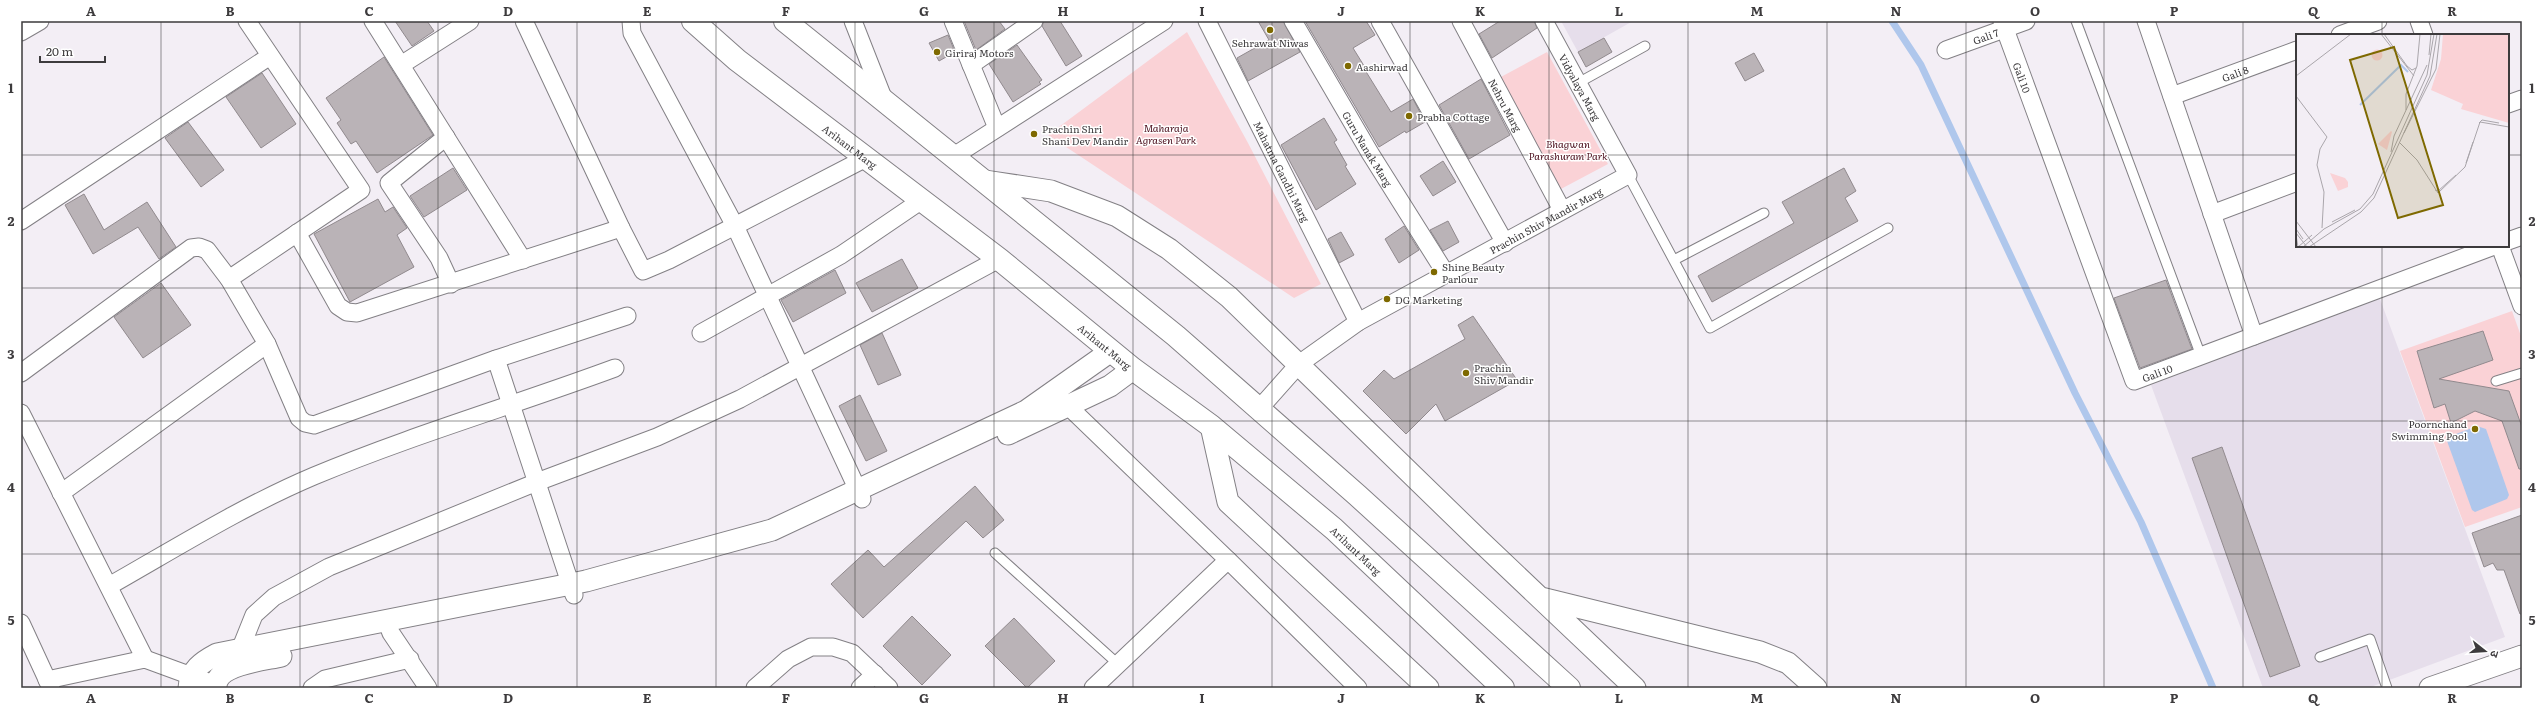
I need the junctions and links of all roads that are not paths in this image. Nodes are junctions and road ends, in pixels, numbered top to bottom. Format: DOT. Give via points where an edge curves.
graph roads {
  1 [pos="40,21"];
  2 [pos="247,21"];
  3 [pos="373,21"];
  4 [pos="470,21"];
  5 [pos="524,21"];
  6 [pos="631,21"];
  7 [pos="693,21"];
  8 [pos="785,21"];
  9 [pos="853,21"];
  10 [pos="953,21"];
  11 [pos="1034,21"];
  12 [pos="1164,21"];
  13 [pos="1207,21"];
  14 [pos="1293,21"];
  15 [pos="1380,21"];
  16 [pos="1461,21"];
  17 [pos="1544,21"];
  18 [pos="2026,21"];
  19 [pos="2076,21"];
  20 [pos="2146,21"];
  21 [pos="2378,21"];
  22 [pos="2418,21"];
  23 [pos="2004,25"];
  24 [pos="21,32"];
  25 [pos="2343,34"];
  26 [pos="2424,34"];
  27 [pos="1645,46"];
  28 [pos="1946,50"];
  29 [pos="2296,50"];
  30 [pos="270,56"];
  31 [pos="971,65"];
  32 [pos="401,66"];
  33 [pos="1578,83"];
  34 [pos="2172,96"];
  35 [pos="2522,99"];
  36 [pos="884,100"];
  37 [pos="2509,104"];
  38 [pos="997,128"];
  39 [pos="446,137"];
  40 [pos="954,156"];
  41 [pos="866,158"];
  42 [pos="1628,175"];
  43 [pos="985,181"];
  44 [pos="2296,182"];
  45 [pos="922,200"];
  46 [pos="1562,210"];
  47 [pos="1764,213"];
  48 [pos="2212,214"];
  49 [pos="21,221"];
  50 [pos="735,226"];
  51 [pos="621,228"];
  52 [pos="1888,228"];
  53 [pos="297,233"];
  54 [pos="2522,236"];
  55 [pos="2509,241"];
  56 [pos="1505,243"];
  57 [pos="2491,247"];
  58 [pos="2500,247"];
  59 [pos="999,259"];
  60 [pos="523,260"];
  61 [pos="1674,260"];
  62 [pos="1446,274"];
  63 [pos="229,279"];
  64 [pos="451,284"];
  65 [pos="768,296"];
  66 [pos="2522,306"];
  67 [pos="627,316"];
  68 [pos="1358,322"];
  69 [pos="701,333"];
  70 [pos="2254,336"];
  71 [pos="267,344"];
  72 [pos="1111,351"];
  73 [pos="2201,356"];
  74 [pos="496,359"];
  75 [pos="1299,364"];
  76 [pos="799,367"];
  77 [pos="615,368"];
  78 [pos="1133,369"];
  79 [pos="21,373"];
  80 [pos="2522,373"];
  81 [pos="2496,381"];
  82 [pos="512,406"];
  83 [pos="1069,407"];
  84 [pos="1259,409"];
  85 [pos="21,413"];
  86 [pos="1211,426"];
  87 [pos="537,482"];
  88 [pos="61,493"];
  89 [pos="859,495"];
  90 [pos="995,553"];
  91 [pos="1228,560"];
  92 [pos="109,586"];
  93 [pos="572,590"];
  94 [pos="1540,598"];
  95 [pos="21,623"];
  96 [pos="389,626"];
  97 [pos="240,650"];
  98 [pos="2522,656"];
  99 [pos="2320,657"];
  100 [pos="146,659"];
  101 [pos="410,659"];
  102 [pos="1118,664"];
  103 [pos="875,674"];
  104 [pos="191,682"];
  105 [pos="49,684"];
  106 [pos="216,686"];
  107 [pos="312,688"];
  108 [pos="428,688"];
  109 [pos="755,688"];
  110 [pos="860,688"];
  111 [pos="889,688"];
  112 [pos="1093,688"];
  113 [pos="1358,688"];
  114 [pos="1428,688"];
  115 [pos="1503,688"];
  116 [pos="1569,688"];
  117 [pos="1635,688"];
  118 [pos="1816,688"];
  119 [pos="2387,688"];
  120 [pos="2430,688"];
  1 -- 24 [label="street"];
  2 -- 30 [label="street"];
  3 -- 32 [label="street"];
  4 -- 32 [label="street"];
  5 -- 51 [label="street"];
  6 -- 50 [label="street" via="632,33"];
  7 -- 41 [label="main road, Arihant Marg" via="737,60"];
  8 -- 36 [label="main road"];
  9 -- 36 [label="street"];
  10 -- 31 [label="street"];
  11 -- 31 [label="street"];
  12 -- 38 [label="street"];
  13 -- 68 [label="street, Mahatma Gandhi Marg"];
  14 -- 62 [label="street, Guru Nanak Marg" via="1370,153"];
  15 -- 56 [label="street"];
  16 -- 46 [label="street, Nehru Marg"];
  17 -- 33 [label="street, Vidyalaya Marg"];
  18 -- 23 [label="street, Gali 7"];
  19 -- 73 [label="lane"];
  20 -- 34 [label="street"];
  21 -- 25 [label="street"];
  22 -- 26 [label="street"];
  23 -- 28 [label="street, Gali 7"];
  23 -- 73 [label="street, Gali 10" via="2134,381"];
  27 -- 33 [label="lane"];
  29 -- 34 [label="street, Gali 8"];
  30 -- 49 [label="street"];
  30 -- 53 [label="street" via="361,190"];
  31 -- 38 [label="street"];
  32 -- 39 [label="street"];
  33 -- 42 [label="street, Vidyalaya Marg"];
  34 -- 48 [label="street"];
  35 -- 37 [label="street"];
  36 -- 40 [label="main road"];
  38 -- 40 [label="street"];
  39 -- 60 [label="street"];
  39 -- 64 [label="street" via="389,183 439,258"];
  40 -- 43 [label="main road"];
  41 -- 45 [label="main road, Arihant Marg"];
  41 -- 50 [label="street"];
  42 -- 46 [label="street, Prachin Shiv Mandir Marg"];
  42 -- 61 [label="lane"];
  43 -- 75 [label="street" via="1051,191 1117,216 1169,249 1229,297"];
  43 -- 84 [label="main road" via="1176,336"];
  44 -- 48 [label="street"];
  45 -- 59 [label="main road, Arihant Marg"];
  45 -- 65 [label="street" via="841,255"];
  46 -- 56 [label="street, Prachin Shiv Mandir Marg"];
  47 -- 61 [label="lane"];
  48 -- 70 [label="street"];
  50 -- 51 [label="street" via="643,271"];
  50 -- 65 [label="street"];
  51 -- 60 [label="street"];
  52 -- 61 [label="lane" via="1710,328"];
  53 -- 63 [label="street"];
  53 -- 64 [label="street" via="338,306 347,312 357,313"];
  54 -- 55 [label="street"];
  56 -- 62 [label="street, Prachin Shiv Mandir Marg"];
  57 -- 70 [label="street, Gali 10"];
  58 -- 66 [label="street"];
  59 -- 72 [label="main road, Arihant Marg"];
  59 -- 76 [label="street"];
  60 -- 64 [label="street"];
  62 -- 68 [label="street, Prachin Shiv Mandir Marg"];
  63 -- 71 [label="street"];
  63 -- 79 [label="street" via="207,250 191,248"];
  65 -- 69 [label="street"];
  65 -- 76 [label="street"];
  67 -- 74 [label="street"];
  68 -- 75 [label="street, Prachin Shiv Mandir Marg"];
  70 -- 73 [label="street, Gali 10"];
  71 -- 74 [label="street" via="299,418 305,424 314,425"];
  71 -- 88 [label="street"];
  72 -- 78 [label="main road, Arihant Marg"];
  72 -- 89 [label="street" via="1026,410"];
  74 -- 82 [label="street"];
  75 -- 84 [label="street, Prachin Shiv Mandir Marg"];
  75 -- 94 [label="street"];
  76 -- 87 [label="street" via="740,399 657,437"];
  76 -- 89 [label="street"];
  77 -- 82 [label="street"];
  78 -- 83 [label="street" via="1110,386"];
  78 -- 86 [label="main road, Arihant Marg"];
  80 -- 81 [label="lane"];
  82 -- 87 [label="street"];
  82 -- 92 [label="street" via="392,446 313,476 255,504"];
  83 -- 89 [label="street"];
  83 -- 91 [label="street"];
  84 -- 116 [label="main road"];
  85 -- 88 [label="street"];
  86 -- 114 [label="street" via="1228,502"];
  86 -- 115 [label="main road, Arihant Marg" via="1334,530"];
  87 -- 93 [label="street"];
  87 -- 97 [label="street" via="329,567 274,597 254,615"];
  88 -- 92 [label="street"];
  89 -- 93 [label="street" via="782,538"];
  90 -- 102 [label="lane"];
  91 -- 102 [label="street"];
  91 -- 113 [label="street"];
  92 -- 100 [label="street"];
  93 -- 96 [label="street"];
  94 -- 117 [label="street"];
  94 -- 118 [label="street" via="1760,652 1788,663"];
  95 -- 105 [label="street"];
  96 -- 97 [label="street"];
  96 -- 101 [label="street"];
  96 -- 106 [label="street" via="231,667 222,673"];
  97 -- 104 [label="street" via="217,654 203,662"];
  98 -- 120 [label="street"];
  99 -- 119 [label="lane" via="2370,639"];
  100 -- 104 [label="street"];
  100 -- 105 [label="street"];
  101 -- 107 [label="street" via="325,679"];
  101 -- 108 [label="street"];
  102 -- 112 [label="street"];
  103 -- 109 [label="street" via="852,652 811,647 788,659"];
  103 -- 110 [label="street"];
  103 -- 111 [label="street"];
  104 -- 106 [label="street"];
}
